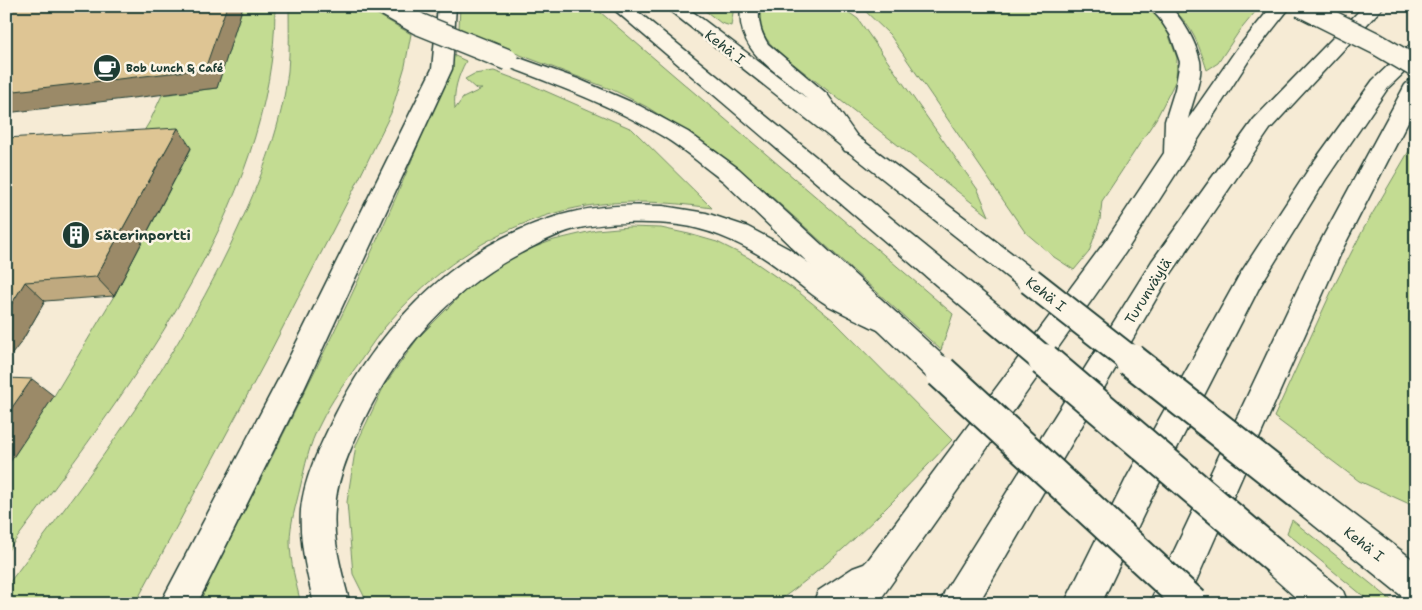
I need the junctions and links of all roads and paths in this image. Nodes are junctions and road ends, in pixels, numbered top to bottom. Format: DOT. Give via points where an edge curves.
graph roads {
  1 [pos="29,6"];
  2 [pos="387,6"];
  3 [pos="431,6"];
  4 [pos="447,6"];
  5 [pos="619,6"];
  6 [pos="673,6"];
  7 [pos="750,6"];
  8 [pos="1157,6"];
  9 [pos="1282,6"];
  10 [pos="1302,6"];
  11 [pos="1375,6"];
  12 [pos="6,9"];
  13 [pos="1416,50"];
  14 [pos="1416,67"];
  15 [pos="1416,85"];
  16 [pos="852,146"];
  17 [pos="1176,153"];
  18 [pos="390,174"];
  19 [pos="888,322"];
  20 [pos="880,572"];
  21 [pos="1416,584"];
  22 [pos="178,604"];
  23 [pos="332,604"];
  24 [pos="832,604"];
  25 [pos="854,604"];
  26 [pos="958,604"];
  27 [pos="1082,604"];
  28 [pos="1168,604"];
  29 [pos="1193,604"];
  30 [pos="1330,604"];
  1 -- 12 [label="lane"];
  2 -- 19 [label="highway, bridge" via="419,24 580,87 674,133 731,175"];
  3 -- 18 [label="highway" via="424,72"];
  4 -- 18 [label="highway" via="442,69"];
  5 -- 30 [label="highway, bridge" via="994,318"];
  6 -- 16 [label="highway, Kehä I"];
  7 -- 16 [label="highway" via="747,17 749,30 758,45 818,98"];
  8 -- 17 [label="highway" via="1182,36 1190,62 1176,121"];
  9 -- 17 [label="highway" via="1243,54"];
  10 -- 14 [label="highway, bridge"];
  11 -- 26 [label="highway, Turunväylä" via="1262,124 1161,268"];
  13 -- 27 [label="highway" via="1380,84 1249,281 1139,488"];
  15 -- 28 [label="highway" via="1331,246"];
  16 -- 21 [label="highway, Kehä I, bridge" via="1030,281"];
  17 -- 20 [label="highway" via="1116,246"];
  18 -- 22 [label="highway" via="289,389"];
  19 -- 23 [label="highway" via="839,298 780,256 742,234 695,219 654,214 610,216 570,222 530,236 486,260 444,291 406,331 369,378 331,459 318,508 319,556"];
  19 -- 29 [label="highway, bridge"];
  20 -- 24 [label="highway"];
  20 -- 25 [label="highway"];
}
